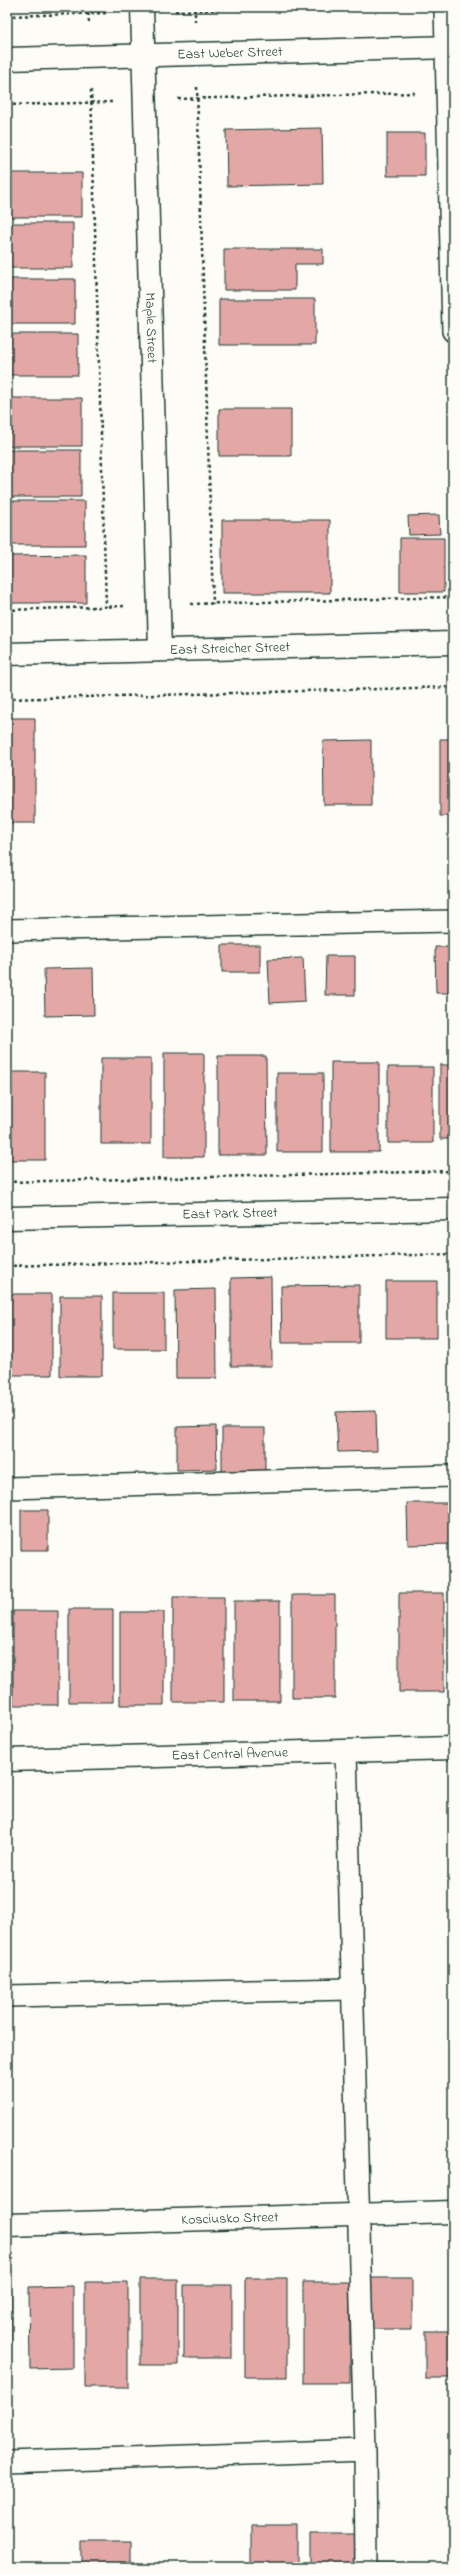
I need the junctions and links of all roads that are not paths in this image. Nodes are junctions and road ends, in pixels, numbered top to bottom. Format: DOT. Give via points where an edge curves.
graph roads {
  1 [pos="142,7"];
  2 [pos="445,7"];
  3 [pos="450,48"];
  4 [pos="143,56"];
  5 [pos="7,59"];
  6 [pos="453,331"];
  7 [pos="453,643"];
  8 [pos="160,650"];
  9 [pos="7,654"];
  10 [pos="453,921"];
  11 [pos="7,930"];
  12 [pos="453,1209"];
  13 [pos="7,1218"];
  14 [pos="453,1476"];
  15 [pos="7,1488"];
  16 [pos="453,1748"];
  17 [pos="346,1752"];
  18 [pos="7,1760"];
  19 [pos="353,1989"];
  20 [pos="7,1996"];
  21 [pos="453,2212"];
  22 [pos="359,2215"];
  23 [pos="7,2225"];
  24 [pos="365,2450"];
  25 [pos="7,2462"];
  26 [pos="366,2567"];
  1 -- 4 [label="street, Maple Street"];
  2 -- 3 [label="lane"];
  3 -- 4 [label="street, East Weber Street"];
  3 -- 6 [label="lane" via="447,92"];
  4 -- 5 [label="street, East Weber Street"];
  4 -- 8 [label="street, Maple Street"];
  7 -- 8 [label="street, East Streicher Street"];
  8 -- 9 [label="street, East Streicher Street"];
  10 -- 11 [label="lane"];
  12 -- 13 [label="street, East Park Street"];
  14 -- 15 [label="lane"];
  16 -- 17 [label="street, East Central Avenue"];
  17 -- 18 [label="street, East Central Avenue"];
  17 -- 19 [label="lane"];
  19 -- 20 [label="lane"];
  19 -- 22 [label="lane"];
  21 -- 22 [label="street, Kosciusko Street"];
  22 -- 23 [label="street, Kosciusko Street"];
  22 -- 24 [label="lane"];
  24 -- 25 [label="lane"];
  24 -- 26 [label="lane"];
}
